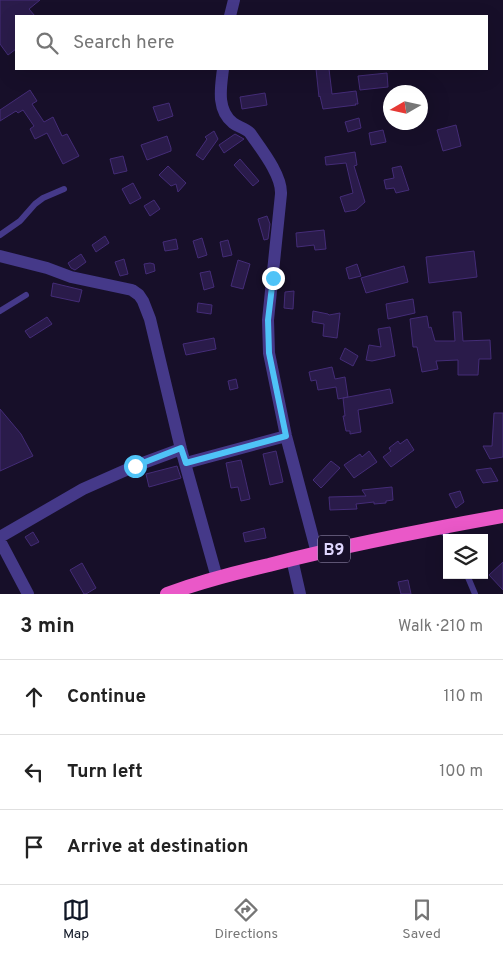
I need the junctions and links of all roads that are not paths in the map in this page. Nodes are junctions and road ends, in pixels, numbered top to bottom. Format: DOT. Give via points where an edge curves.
graph roads {
  1 [pos="234,0"];
  2 [pos="230,15"];
  3 [pos="223,70"];
  4 [pos="64,188"];
  5 [pos="0,234"];
  6 [pos="0,256"];
  7 [pos="26,295"];
  8 [pos="0,311"];
  9 [pos="286,436"];
  10 [pos="181,448"];
  11 [pos="186,463"];
  12 [pos="503,516"];
  13 [pos="439,528"];
  14 [pos="445,534"];
  15 [pos="0,536"];
  16 [pos="0,541"];
  17 [pos="317,553"];
  18 [pos="292,559"];
  19 [pos="217,578"];
  20 [pos="469,579"];
  21 [pos="28,594"];
  22 [pos="167,594"];
  23 [pos="300,594"];
  24 [pos="475,594"];
  1 -- 2 [label="street"];
  3 -- 9 [label="street" via="220,97 223,108 233,123 250,133 273,168 282,189 268,320 271,366"];
  4 -- 5 [label="lane" via="43,198 20,221"];
  6 -- 10 [label="street" via="71,277 132,290 139,295 150,319"];
  7 -- 8 [label="lane"];
  9 -- 11 [label="street"];
  9 -- 17 [label="street"];
  10 -- 11 [label="street"];
  10 -- 15 [label="street" via="83,489"];
  11 -- 19 [label="street"];
  12 -- 13 [label="highway, B9"];
  13 -- 14 [label="lane"];
  13 -- 17 [label="highway, B9"];
  16 -- 21 [label="street"];
  17 -- 18 [label="highway, B9"];
  18 -- 19 [label="highway, B9"];
  18 -- 23 [label="street"];
  19 -- 22 [label="highway, B9"];
  20 -- 24 [label="lane"];
}
